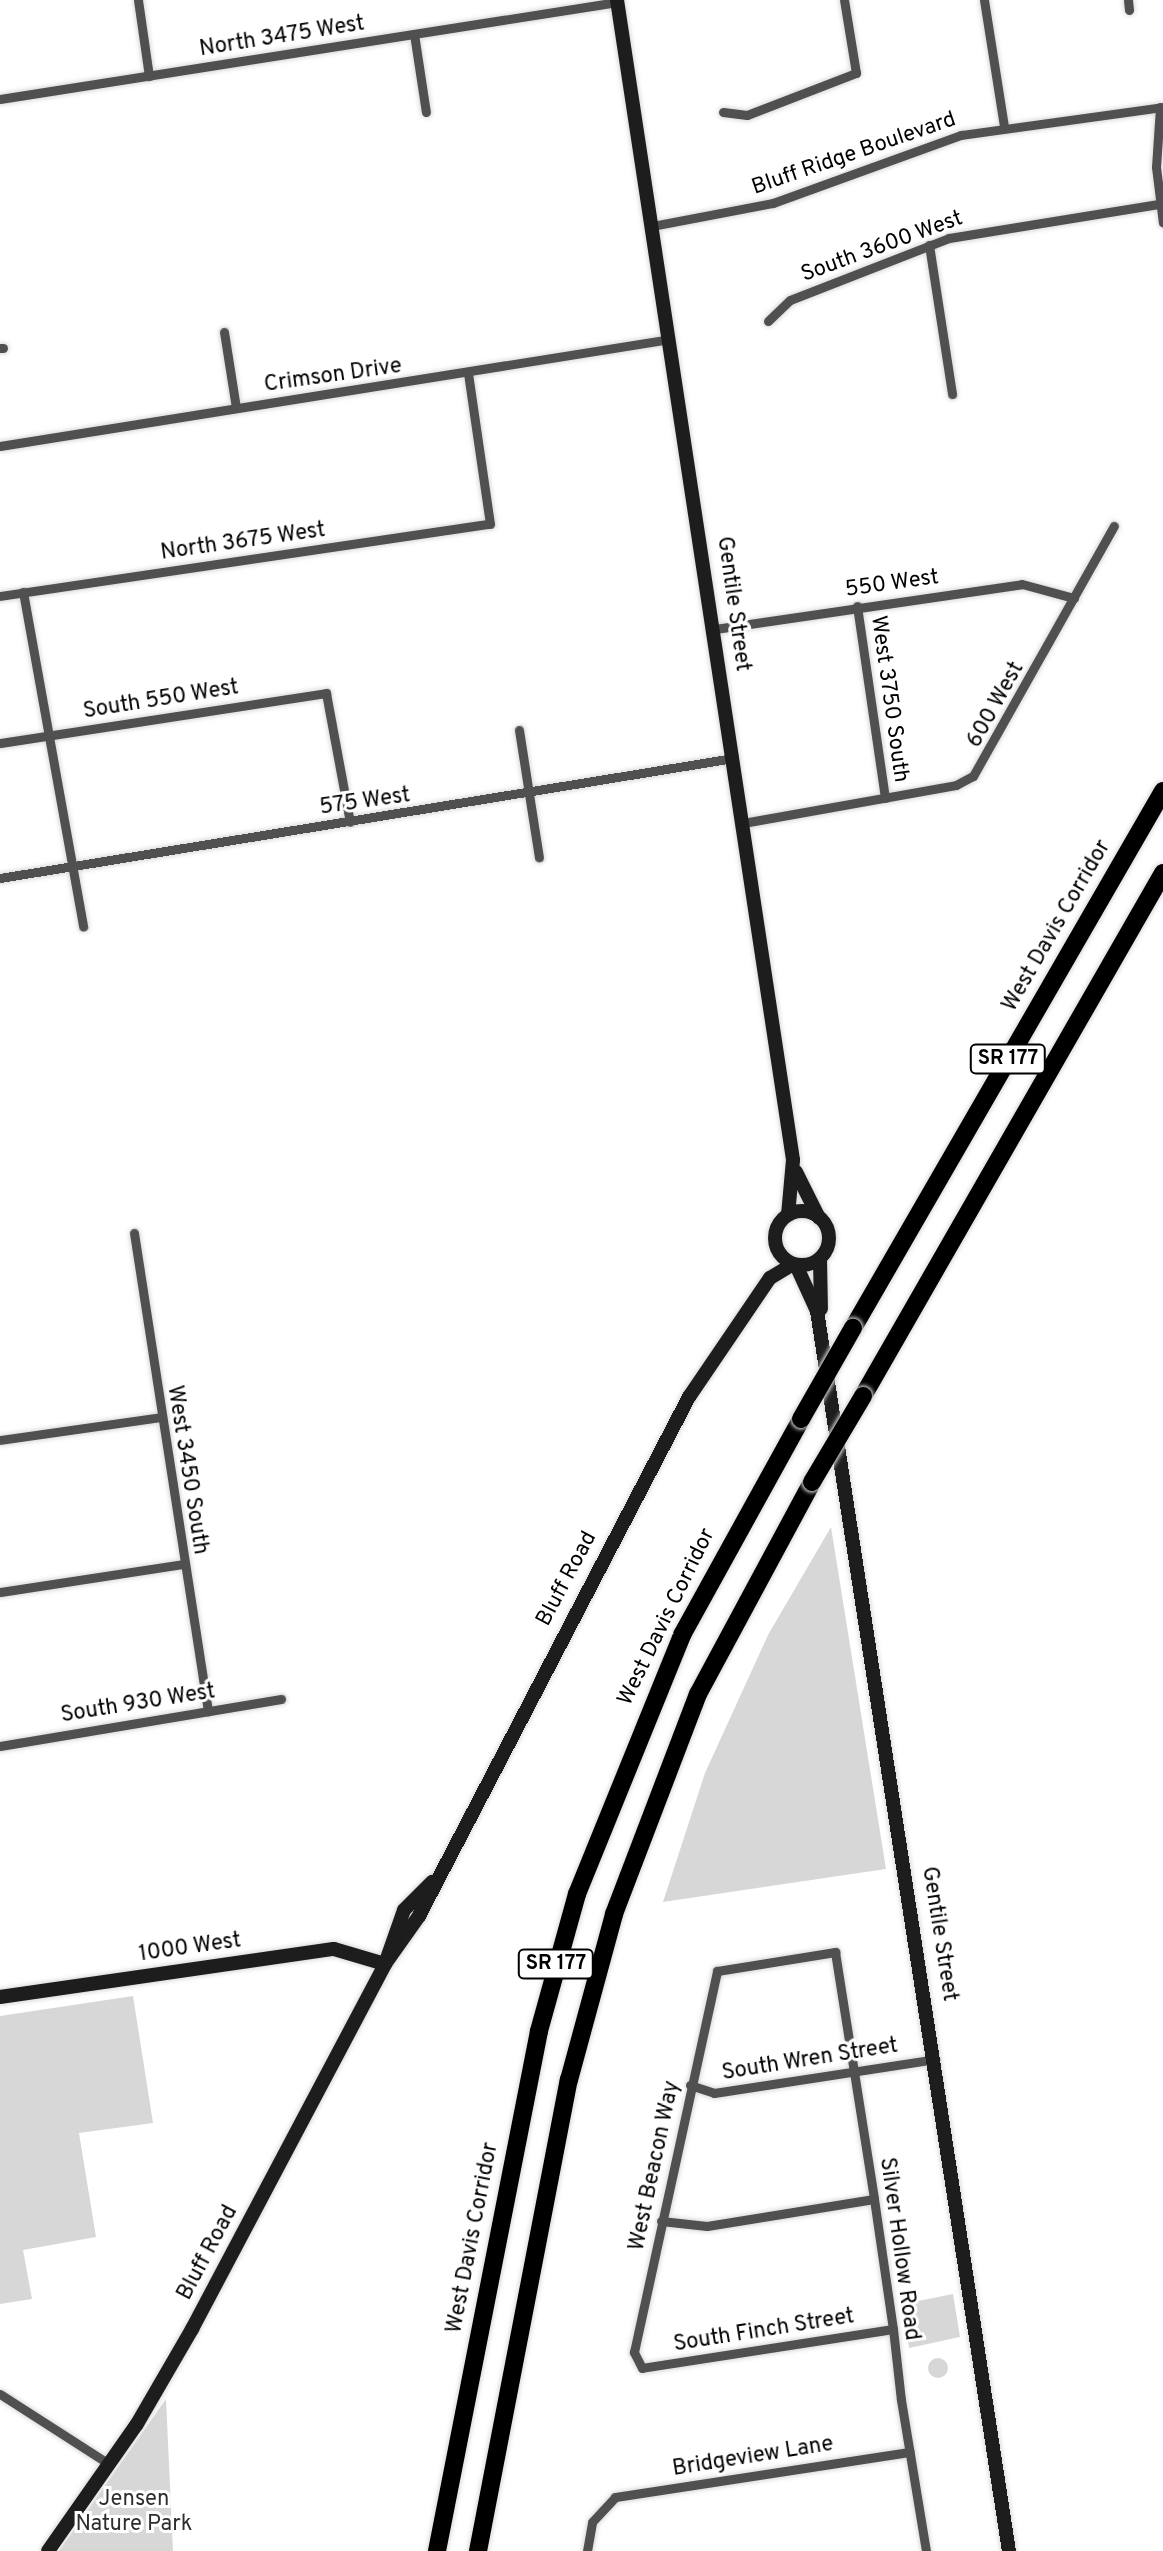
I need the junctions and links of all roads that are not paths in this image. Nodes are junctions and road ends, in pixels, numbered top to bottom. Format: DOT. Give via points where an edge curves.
graph roads {
  1 [pos="138,0"];
  2 [pos="844,0"];
  3 [pos="984,0"];
  4 [pos="617,1"];
  5 [pos="414,34"];
  6 [pos="149,76"];
  7 [pos="0,99"];
  8 [pos="1161,107"];
  9 [pos="426,112"];
  10 [pos="723,112"];
  11 [pos="1004,126"];
  12 [pos="1160,204"];
  13 [pos="1163,223"];
  14 [pos="652,226"];
  15 [pos="929,245"];
  16 [pos="768,321"];
  17 [pos="224,332"];
  18 [pos="670,339"];
  19 [pos="468,374"];
  20 [pos="952,394"];
  21 [pos="236,408"];
  22 [pos="0,446"];
  23 [pos="1114,526"];
  24 [pos="23,592"];
  25 [pos="0,596"];
  26 [pos="1074,598"];
  27 [pos="857,606"];
  28 [pos="715,629"];
  29 [pos="519,730"];
  30 [pos="53,735"];
  31 [pos="0,743"];
  32 [pos="734,758"];
  33 [pos="1163,791"];
  34 [pos="530,796"];
  35 [pos="885,798"];
  36 [pos="350,822"];
  37 [pos="743,823"];
  38 [pos="539,857"];
  39 [pos="75,866"];
  40 [pos="1163,873"];
  41 [pos="0,878"];
  42 [pos="83,927"];
  43 [pos="793,1160"];
  44 [pos="788,1215"];
  45 [pos="819,1218"];
  46 [pos="134,1233"];
  47 [pos="774,1242"];
  48 [pos="820,1259"];
  49 [pos="794,1265"];
  50 [pos="752,1304"];
  51 [pos="819,1325"];
  52 [pos="161,1417"];
  53 [pos="0,1440"];
  54 [pos="183,1564"];
  55 [pos="0,1592"];
  56 [pos="281,1699"];
  57 [pos="208,1711"];
  58 [pos="0,1746"];
  59 [pos="835,1952"];
  60 [pos="385,1964"];
  61 [pos="0,1997"];
  62 [pos="936,2058"];
  63 [pos="854,2071"];
  64 [pos="690,2085"];
  65 [pos="874,2199"];
  66 [pos="661,2221"];
  67 [pos="893,2329"];
  68 [pos="642,2368"];
  69 [pos="0,2394"];
  70 [pos="910,2452"];
  71 [pos="109,2464"];
  72 [pos="48,2551"];
  73 [pos="437,2551"];
  74 [pos="478,2551"];
  75 [pos="587,2551"];
  76 [pos="926,2551"];
  77 [pos="1009,2551"];
  1 -- 6 [label="street"];
  2 -- 10 [label="street" via="856,73 747,115"];
  3 -- 11 [label="street"];
  4 -- 5 [label="street, North 3475 West"];
  4 -- 14 [label="main road, Gentile Street"];
  5 -- 6 [label="street, North 3475 West"];
  5 -- 9 [label="street"];
  6 -- 7 [label="street, North 3475 West"];
  8 -- 11 [label="street, Bluff Ridge Boulevard"];
  8 -- 12 [label="street"];
  11 -- 14 [label="street, Bluff Ridge Boulevard" via="919,147 773,203"];
  12 -- 13 [label="street"];
  12 -- 15 [label="street, South 3600 West"];
  14 -- 18 [label="main road, Gentile Street"];
  15 -- 16 [label="street, South 3600 West" via="790,300"];
  15 -- 20 [label="street"];
  17 -- 21 [label="street"];
  18 -- 19 [label="street, Crimson Drive"];
  18 -- 28 [label="main road, Gentile Street"];
  19 -- 21 [label="street, Crimson Drive"];
  19 -- 24 [label="street, North 3675 West" via="490,524"];
  21 -- 22 [label="street, Crimson Drive"];
  23 -- 26 [label="street, 600 West"];
  24 -- 25 [label="street, North 3675 West"];
  24 -- 30 [label="street"];
  26 -- 27 [label="street, 550 West" via="1022,584"];
  26 -- 35 [label="street, 600 West" via="985,764 956,785"];
  27 -- 28 [label="street, 550 West"];
  27 -- 35 [label="street, West 3750 South"];
  28 -- 32 [label="main road, Gentile Street"];
  29 -- 34 [label="street"];
  30 -- 31 [label="street, South 550 West"];
  30 -- 36 [label="street, South 550 West" via="326,693"];
  30 -- 39 [label="street"];
  32 -- 34 [label="street, 575 West"];
  32 -- 37 [label="main road, Gentile Street"];
  33 -- 73 [label="highway, West Davis Corridor / SR 177, bridge" via="801,1419 676,1647 577,1894 539,2031"];
  34 -- 36 [label="street, 575 West"];
  34 -- 38 [label="street"];
  35 -- 37 [label="street, 600 West"];
  36 -- 39 [label="street, 575 West"];
  37 -- 43 [label="main road, Gentile Street"];
  39 -- 41 [label="street, 575 West"];
  39 -- 42 [label="street"];
  40 -- 74 [label="highway, SR 177, bridge" via="812,1482 693,1705 614,1914 566,2095"];
  43 -- 44 [label="main road, Gentile Street"];
  43 -- 45 [label="main road"];
  44 -- 45 [label="main road"];
  44 -- 47 [label="main road"];
  45 -- 48 [label="main road" via="829,1241"];
  46 -- 52 [label="street, West 3450 South"];
  47 -- 49 [label="main road"];
  47 -- 50 [label="main road, Bluff Road"];
  48 -- 49 [label="main road"];
  48 -- 51 [label="main road, Gentile Street"];
  49 -- 50 [label="main road, Bluff Road" via="772,1276"];
  49 -- 51 [label="main road, Gentile Street"];
  50 -- 60 [label="main road, Bluff Road" via="667,1436 433,1881 404,1910"];
  51 -- 62 [label="main road, Gentile Street"];
  52 -- 53 [label="street"];
  52 -- 54 [label="street, West 3450 South"];
  54 -- 55 [label="street"];
  54 -- 57 [label="street, West 3450 South"];
  56 -- 57 [label="street, South 930 West"];
  57 -- 58 [label="street, South 930 West"];
  59 -- 63 [label="street, Silver Hollow Road"];
  59 -- 64 [label="street, West Beacon Way" via="717,1971"];
  60 -- 61 [label="main road, 1000 West" via="334,1949"];
  60 -- 71 [label="main road, Bluff Road" via="192,2329"];
  62 -- 63 [label="street, South Wren Street"];
  62 -- 77 [label="main road, Gentile Street"];
  63 -- 64 [label="street, South Wren Street" via="714,2093"];
  63 -- 65 [label="street, Silver Hollow Road"];
  64 -- 66 [label="street, West Beacon Way"];
  65 -- 66 [label="street" via="707,2226"];
  65 -- 67 [label="street, Silver Hollow Road"];
  66 -- 68 [label="street, West Beacon Way" via="634,2352"];
  67 -- 68 [label="street, South Finch Street"];
  67 -- 70 [label="street, Silver Hollow Road"];
  69 -- 71 [label="street"];
  70 -- 75 [label="street, Bridgeview Lane" via="604,2503"];
  70 -- 76 [label="street, Silver Hollow Road"];
  71 -- 72 [label="main road, Bluff Road"];
}
